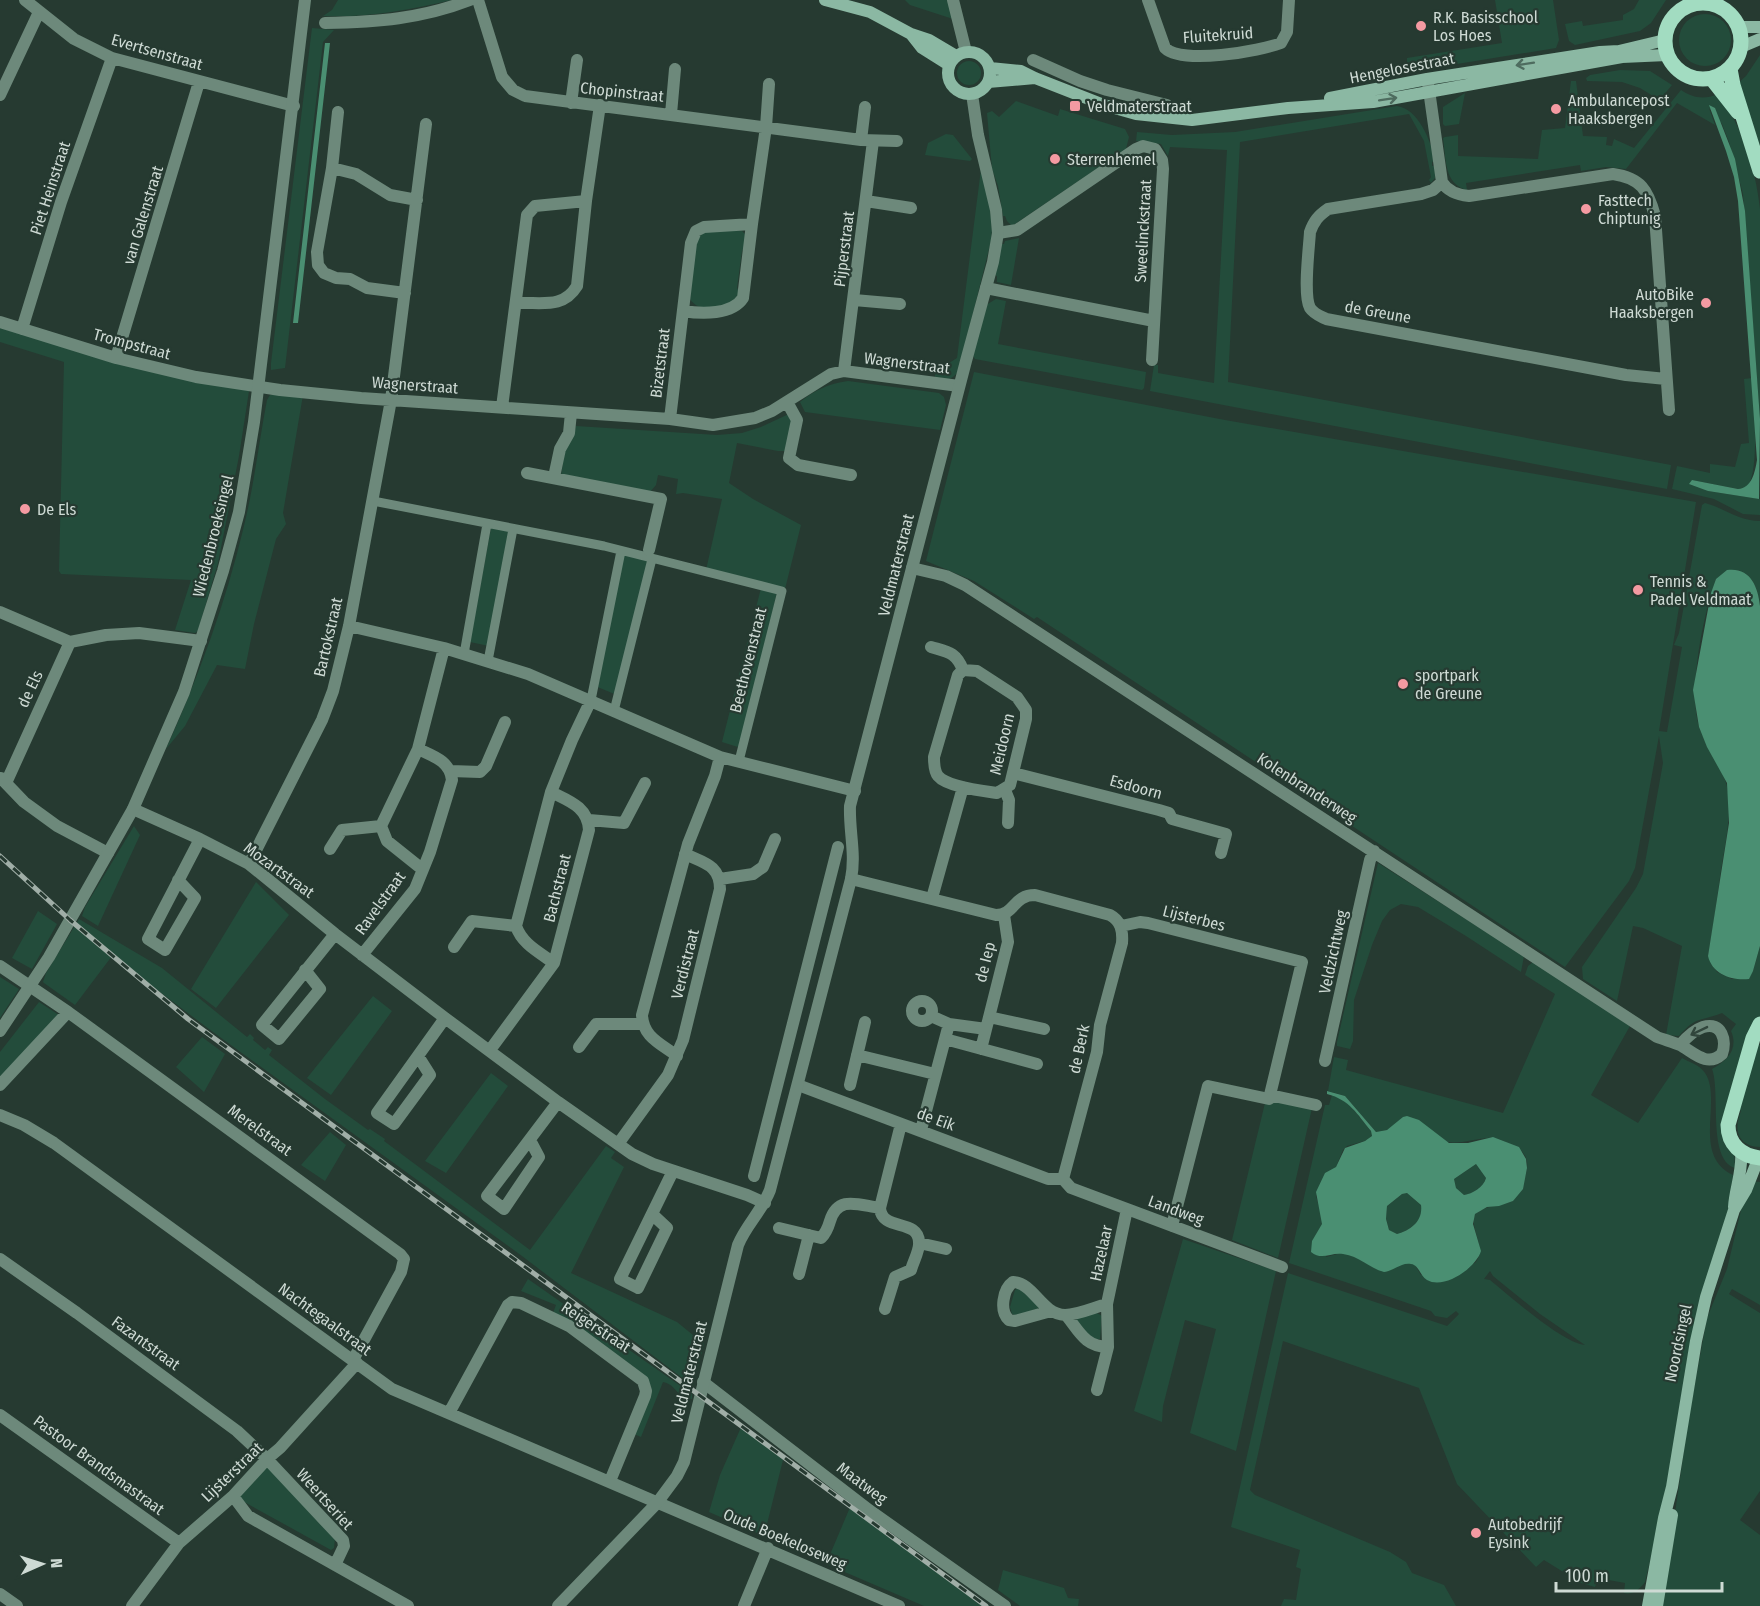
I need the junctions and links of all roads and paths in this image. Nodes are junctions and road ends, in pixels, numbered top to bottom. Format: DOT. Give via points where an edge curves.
graph roads {
  1 [pos="25,0"];
  2 [pos="305,0"];
  3 [pos="470,0"];
  4 [pos="478,0"];
  5 [pos="825,0"];
  6 [pos="953,0"];
  7 [pos="1148,0"];
  8 [pos="1289,0"];
  9 [pos="1695,2"];
  10 [pos="1679,5"];
  11 [pos="39,12"];
  12 [pos="325,23"];
  13 [pos="1739,27"];
  14 [pos="1760,27"];
  15 [pos="1760,39"];
  16 [pos="1666,47"];
  17 [pos="1741,47"];
  18 [pos="112,58"];
  19 [pos="957,58"];
  20 [pos="577,60"];
  21 [pos="1033,60"];
  22 [pos="990,68"];
  23 [pos="675,69"];
  24 [pos="1052,69"];
  25 [pos="1730,69"];
  26 [pos="1035,78"];
  27 [pos="1427,78"];
  28 [pos="1712,79"];
  29 [pos="199,82"];
  30 [pos="988,82"];
  31 [pos="769,84"];
  32 [pos="1429,93"];
  33 [pos="972,94"];
  34 [pos="0,95"];
  35 [pos="1139,97"];
  36 [pos="571,103"];
  37 [pos="600,105"];
  38 [pos="1167,105"];
  39 [pos="294,106"];
  40 [pos="865,106"];
  41 [pos="1288,108"];
  42 [pos="338,112"];
  43 [pos="670,114"];
  44 [pos="1136,114"];
  45 [pos="1742,117"];
  46 [pos="426,124"];
  47 [pos="766,127"];
  48 [pos="867,140"];
  49 [pos="897,141"];
  50 [pos="332,168"];
  51 [pos="1760,171"];
  52 [pos="1443,182"];
  53 [pos="417,200"];
  54 [pos="586,201"];
  55 [pos="866,201"];
  56 [pos="910,208"];
  57 [pos="752,224"];
  58 [pos="998,233"];
  59 [pos="986,288"];
  60 [pos="405,293"];
  61 [pos="854,300"];
  62 [pos="516,303"];
  63 [pos="900,304"];
  64 [pos="683,311"];
  65 [pos="1154,321"];
  66 [pos="0,322"];
  67 [pos="22,329"];
  68 [pos="116,358"];
  69 [pos="1152,360"];
  70 [pos="844,371"];
  71 [pos="1666,379"];
  72 [pos="960,386"];
  73 [pos="258,387"];
  74 [pos="391,400"];
  75 [pos="787,402"];
  76 [pos="502,407"];
  77 [pos="1669,410"];
  78 [pos="571,413"];
  79 [pos="669,419"];
  80 [pos="527,473"];
  81 [pos="851,475"];
  82 [pos="554,477"];
  83 [pos="373,501"];
  84 [pos="487,524"];
  85 [pos="513,529"];
  86 [pos="621,551"];
  87 [pos="651,555"];
  88 [pos="912,568"];
  89 [pos="0,612"];
  90 [pos="349,626"];
  91 [pos="201,641"];
  92 [pos="70,642"];
  93 [pos="931,647"];
  94 [pos="444,648"];
  95 [pos="464,654"];
  96 [pos="488,661"];
  97 [pos="963,670"];
  98 [pos="591,700"];
  99 [pos="615,711"];
  100 [pos="505,722"];
  101 [pos="418,749"];
  102 [pos="720,757"];
  103 [pos="739,761"];
  104 [pos="451,771"];
  105 [pos="1013,773"];
  106 [pos="3,780"];
  107 [pos="645,783"];
  108 [pos="963,787"];
  109 [pos="855,790"];
  110 [pos="1005,790"];
  111 [pos="551,792"];
  112 [pos="133,809"];
  113 [pos="589,820"];
  114 [pos="1008,823"];
  115 [pos="381,826"];
  116 [pos="200,839"];
  117 [pos="775,839"];
  118 [pos="838,847"];
  119 [pos="330,849"];
  120 [pos="1374,851"];
  121 [pos="108,853"];
  122 [pos="685,854"];
  123 [pos="1221,854"];
  124 [pos="249,864"];
  125 [pos="422,869"];
  126 [pos="720,879"];
  127 [pos="851,879"];
  128 [pos="178,880"];
  129 [pos="932,898"];
  130 [pos="1004,915"];
  131 [pos="516,926"];
  132 [pos="1121,926"];
  133 [pos="335,934"];
  134 [pos="454,947"];
  135 [pos="362,955"];
  136 [pos="554,963"];
  137 [pos="0,968"];
  138 [pos="808,969"];
  139 [pos="306,970"];
  140 [pos="827,974"];
  141 [pos="31,986"];
  142 [pos="68,1012"];
  143 [pos="932,1016"];
  144 [pos="446,1018"];
  145 [pos="865,1022"];
  146 [pos="987,1023"];
  147 [pos="643,1024"];
  148 [pos="949,1024"];
  149 [pos="1760,1024"];
  150 [pos="1044,1029"];
  151 [pos="0,1031"];
  152 [pos="945,1039"];
  153 [pos="1680,1045"];
  154 [pos="579,1047"];
  155 [pos="981,1049"];
  156 [pos="490,1050"];
  157 [pos="857,1055"];
  158 [pos="418,1056"];
  159 [pos="677,1056"];
  160 [pos="1325,1061"];
  161 [pos="1037,1064"];
  162 [pos="935,1074"];
  163 [pos="0,1085"];
  164 [pos="798,1085"];
  165 [pos="850,1085"];
  166 [pos="1270,1095"];
  167 [pos="558,1102"];
  168 [pos="1316,1105"];
  169 [pos="772,1106"];
  170 [pos="791,1110"];
  171 [pos="0,1115"];
  172 [pos="901,1124"];
  173 [pos="921,1130"];
  174 [pos="530,1140"];
  175 [pos="618,1144"];
  176 [pos="1741,1152"];
  177 [pos="1760,1159"];
  178 [pos="673,1171"];
  179 [pos="754,1176"];
  180 [pos="1063,1179"];
  181 [pos="765,1203"];
  182 [pos="880,1208"];
  183 [pos="1127,1209"];
  184 [pos="1734,1210"];
  185 [pos="652,1214"];
  186 [pos="1172,1226"];
  187 [pos="779,1227"];
  188 [pos="809,1235"];
  189 [pos="920,1243"];
  190 [pos="946,1249"];
  191 [pos="0,1259"];
  192 [pos="1282,1267"];
  193 [pos="799,1274"];
  194 [pos="1107,1304"];
  195 [pos="885,1309"];
  196 [pos="1050,1311"];
  197 [pos="1065,1315"];
  198 [pos="1108,1347"];
  199 [pos="355,1361"];
  200 [pos="704,1382"];
  201 [pos="1097,1390"];
  202 [pos="449,1413"];
  203 [pos="0,1415"];
  204 [pos="267,1459"];
  205 [pos="610,1481"];
  206 [pos="1672,1487"];
  207 [pos="233,1496"];
  208 [pos="657,1503"];
  209 [pos="179,1543"];
  210 [pos="768,1548"];
  211 [pos="335,1565"];
  212 [pos="0,1594"];
  213 [pos="17,1606"];
  214 [pos="132,1606"];
  215 [pos="408,1606"];
  216 [pos="558,1606"];
  217 [pos="744,1606"];
  218 [pos="899,1606"];
  219 [pos="1005,1606"];
  220 [pos="1648,1606"];
  221 [pos="1657,1606"];
  1 -- 11 [label="street, Evertsenstraat"];
  2 -- 39 [label="street, Wiedenbroeksingel"];
  3 -- 12 [label="street" via="386,21"];
  4 -- 36 [label="street, Chopinstraat" via="502,77 513,90 525,96"];
  5 -- 19 [label="main road" via="870,12 911,34 922,48"];
  6 -- 19 [label="street"];
  7 -- 8 [label="street, Fluitekruid" via="1165,48 1174,54 1203,55 1244,52 1281,43 1287,32"];
  9 -- 10 [label="main road"];
  9 -- 13 [label="main road" via="1722,8"];
  10 -- 16 [label="main road"];
  11 -- 18 [label="street, Evertsenstraat" via="80,43"];
  11 -- 34 [label="street"];
  13 -- 14 [label="main road"];
  13 -- 17 [label="main road"];
  15 -- 17 [label="main road"];
  16 -- 27 [label="main road, Hengelosestraat, one-way" via="1600,52"];
  16 -- 28 [label="main road" via="1674,67 1685,75"];
  16 -- 32 [label="main road, Hengelosestraat"];
  17 -- 25 [label="main road"];
  18 -- 29 [label="street, Evertsenstraat"];
  18 -- 67 [label="street, Piet Heinstraat" via="61,202"];
  19 -- 22 [label="main road" via="976,52"];
  19 -- 33 [label="main road" via="948,73 951,84 960,92"];
  20 -- 36 [label="street, Chopinstraat"];
  21 -- 24 [label="street"];
  22 -- 26 [label="main road, Hengelosestraat" via="1021,71"];
  22 -- 30 [label="main road"];
  23 -- 43 [label="street, Chopinstraat"];
  24 -- 26 [label="street, Hengelosestraat"];
  24 -- 35 [label="street" via="1107,90"];
  25 -- 28 [label="main road"];
  25 -- 45 [label="main road"];
  26 -- 30 [label="main road, Hengelosestraat"];
  26 -- 44 [label="main road, Hengelosestraat"];
  27 -- 32 [label="street"];
  27 -- 41 [label="main road, Hengelosestraat"];
  28 -- 45 [label="main road"];
  29 -- 39 [label="street, Evertsenstraat"];
  29 -- 68 [label="street, van Galenstraat"];
  30 -- 33 [label="main road"];
  31 -- 47 [label="street"];
  41 -- 32 [label="main road, Hengelosestraat, one-way" via="1373,102"];
  32 -- 52 [label="street"];
  33 -- 58 [label="street, Veldmaterstraat"];
  35 -- 38 [label="street"];
  35 -- 44 [label="street"];
  36 -- 37 [label="street, Chopinstraat"];
  37 -- 43 [label="street, Chopinstraat"];
  37 -- 54 [label="street"];
  39 -- 73 [label="street, Wiedenbroeksingel"];
  40 -- 48 [label="street"];
  41 -- 44 [label="main road, Hengelosestraat" via="1192,120"];
  42 -- 50 [label="street"];
  43 -- 47 [label="street, Chopinstraat"];
  45 -- 51 [label="main road"];
  46 -- 53 [label="street, Bartokstraat"];
  47 -- 48 [label="street, Chopinstraat"];
  47 -- 57 [label="street, Bizetstraat"];
  48 -- 49 [label="street, Chopinstraat"];
  48 -- 55 [label="street, Pijperstraat"];
  50 -- 53 [label="street" via="356,174 390,195"];
  50 -- 60 [label="street" via="318,265 324,273 367,288"];
  52 -- 71 [label="street" via="1458,195 1469,196 1613,174 1636,181 1646,191 1655,216"];
  52 -- 71 [label="street, de Greune" via="1421,194 1328,210 1318,216 1310,232 1307,297 1315,314"];
  53 -- 60 [label="street, Bartokstraat"];
  54 -- 62 [label="street" via="535,206 526,215"];
  54 -- 62 [label="street" via="577,286 570,297 561,302"];
  55 -- 56 [label="street, Pijperstraat"];
  55 -- 61 [label="street, Pijperstraat"];
  57 -- 64 [label="street, Bizetstraat" via="696,231 691,243"];
  57 -- 64 [label="street, Bizetstraat" via="743,298 738,305 729,310"];
  58 -- 59 [label="street, Veldmaterstraat"];
  58 -- 65 [label="street, Sweelinckstraat" via="1017,230 1136,149 1155,149 1163,169"];
  59 -- 65 [label="street"];
  59 -- 72 [label="street, Veldmaterstraat"];
  60 -- 74 [label="street, Bartokstraat"];
  61 -- 63 [label="street, Pijperstraat"];
  61 -- 70 [label="street, Pijperstraat"];
  62 -- 76 [label="street"];
  64 -- 79 [label="street, Bizetstraat"];
  65 -- 69 [label="street, Sweelinckstraat"];
  66 -- 67 [label="street, Trompstraat"];
  67 -- 68 [label="street, Trompstraat"];
  68 -- 73 [label="street, Trompstraat"];
  70 -- 72 [label="street, Wagnerstraat"];
  70 -- 75 [label="street, Wagnerstraat" via="831,374"];
  71 -- 77 [label="street"];
  72 -- 88 [label="street, Veldmaterstraat"];
  73 -- 74 [label="street, Wagnerstraat"];
  73 -- 91 [label="street, Wiedenbroeksingel" via="239,512"];
  74 -- 76 [label="street, Wagnerstraat"];
  74 -- 83 [label="street, Bartokstraat"];
  75 -- 79 [label="street, Wagnerstraat" via="755,418 713,425"];
  75 -- 81 [label="street" via="797,420 789,458 798,465"];
  76 -- 78 [label="street, Wagnerstraat"];
  78 -- 79 [label="street, Wagnerstraat"];
  78 -- 82 [label="street" via="569,433 560,450"];
  80 -- 82 [label="street"];
  82 -- 87 [label="street" via="661,500"];
  83 -- 84 [label="street, Beethovenstraat"];
  83 -- 90 [label="street, Bartokstraat"];
  84 -- 85 [label="street, Beethovenstraat"];
  84 -- 95 [label="street"];
  85 -- 86 [label="street, Beethovenstraat"];
  85 -- 96 [label="street"];
  86 -- 87 [label="street, Beethovenstraat"];
  86 -- 98 [label="street"];
  87 -- 99 [label="street"];
  87 -- 103 [label="street, Beethovenstraat" via="782,591"];
  88 -- 109 [label="street, Veldmaterstraat"];
  88 -- 120 [label="street, Kolenbranderweg" via="965,585"];
  89 -- 92 [label="street"];
  90 -- 94 [label="street"];
  90 -- 124 [label="street, Bartokstraat" via="322,720"];
  91 -- 92 [label="street" via="139,633"];
  91 -- 112 [label="street, Wiedenbroeksingel" via="184,692"];
  92 -- 106 [label="street, de Els"];
  93 -- 97 [label="street, Meidoorn" via="951,653"];
  94 -- 95 [label="street"];
  94 -- 101 [label="street"];
  95 -- 96 [label="street"];
  96 -- 98 [label="street"];
  97 -- 105 [label="street, Meidoorn" via="977,671 1017,697 1026,710"];
  97 -- 108 [label="street, Meidoorn" via="958,675 934,757 938,776"];
  98 -- 99 [label="street"];
  98 -- 111 [label="street, Bachstraat"];
  99 -- 102 [label="street"];
  100 -- 104 [label="street" via="480,772"];
  101 -- 104 [label="street" via="444,762"];
  101 -- 115 [label="street"];
  102 -- 103 [label="street"];
  102 -- 122 [label="street, Verdistraat"];
  103 -- 109 [label="street"];
  104 -- 125 [label="street, Ravelstraat" via="452,780"];
  105 -- 110 [label="street, Meidoorn"];
  105 -- 123 [label="street, Esdoorn" via="1159,810 1169,813 1172,819 1226,834"];
  106 -- 121 [label="street, de Els" via="24,802 57,826"];
  107 -- 113 [label="street" via="624,823"];
  108 -- 110 [label="street, Meidoorn" via="998,793"];
  108 -- 129 [label="street"];
  109 -- 127 [label="street, Veldmaterstraat" via="849,819 854,855"];
  110 -- 114 [label="street, Meidoorn" via="1009,800"];
  111 -- 113 [label="street" via="584,810"];
  111 -- 131 [label="street, Bachstraat"];
  112 -- 116 [label="street, Mozartstraat"];
  112 -- 121 [label="street, Wiedenbroeksingel"];
  113 -- 136 [label="street, Bachstraat"];
  115 -- 119 [label="street" via="342,830"];
  115 -- 125 [label="street, Ravelstraat" via="387,840"];
  116 -- 124 [label="street, Mozartstraat"];
  116 -- 128 [label="street"];
  117 -- 126 [label="street" via="762,867 753,874"];
  118 -- 138 [label="street"];
  120 -- 153 [label="street, Kolenbranderweg" via="1658,1037"];
  120 -- 160 [label="street, Veldzichtweg"];
  121 -- 141 [label="street, Wiedenbroeksingel"];
  122 -- 126 [label="street" via="710,866"];
  122 -- 147 [label="street, Verdistraat" via="642,1015"];
  124 -- 133 [label="street, Mozartstraat"];
  125 -- 135 [label="street, Ravelstraat" via="415,889"];
  126 -- 159 [label="street, Verdistraat"];
  127 -- 129 [label="street"];
  127 -- 140 [label="street, Veldmaterstraat"];
  128 -- 128 [label="street" via="195,898 165,950 148,939"];
  129 -- 130 [label="street"];
  130 -- 132 [label="street" via="1020,898 1035,895 1110,915"];
  130 -- 146 [label="street, de Iep" via="1008,942"];
  131 -- 134 [label="street, Bachstraat" via="472,921"];
  131 -- 136 [label="street, Bachstraat" via="528,944"];
  132 -- 166 [label="street, Lijsterbes" via="1148,923 1302,962"];
  132 -- 180 [label="street, de Berk" via="1122,943"];
  133 -- 135 [label="street, Mozartstraat"];
  133 -- 139 [label="street"];
  135 -- 144 [label="street, Mozartstraat"];
  136 -- 156 [label="street, Bachstraat"];
  137 -- 141 [label="street, Merelstraat"];
  138 -- 140 [label="street"];
  138 -- 169 [label="street"];
  139 -- 139 [label="street" via="320,989 279,1038 262,1025"];
  140 -- 164 [label="street, Veldmaterstraat"];
  141 -- 142 [label="street, Merelstraat"];
  141 -- 151 [label="street, Wiedenbroeksingel"];
  142 -- 163 [label="street"];
  142 -- 199 [label="street, Merelstraat" via="400,1254 404,1259 401,1272"];
  143 -- 148 [label="street"];
  144 -- 156 [label="street, Mozartstraat"];
  144 -- 158 [label="street"];
  145 -- 157 [label="street"];
  146 -- 148 [label="street"];
  146 -- 150 [label="street"];
  146 -- 155 [label="street, de Iep"];
  147 -- 154 [label="street" via="596,1024"];
  147 -- 159 [label="street" via="646,1033"];
  148 -- 152 [label="street"];
  149 -- 176 [label="main road" via="1728,1125 1732,1141"];
  152 -- 155 [label="street"];
  152 -- 162 [label="street"];
  155 -- 161 [label="street"];
  156 -- 167 [label="street, Mozartstraat"];
  157 -- 162 [label="street"];
  157 -- 165 [label="street"];
  158 -- 158 [label="street" via="430,1074 394,1124 377,1113"];
  159 -- 175 [label="street, Verdistraat" via="668,1075"];
  162 -- 173 [label="street"];
  164 -- 170 [label="street, Veldmaterstraat"];
  164 -- 172 [label="street, de Eik"];
  166 -- 168 [label="street"];
  166 -- 186 [label="street" via="1269,1099 1208,1086"];
  167 -- 174 [label="street"];
  167 -- 175 [label="street, Mozartstraat"];
  169 -- 170 [label="street"];
  169 -- 179 [label="street"];
  170 -- 181 [label="street, Veldmaterstraat"];
  171 -- 199 [label="street, Nachtegaalstraat" via="54,1143"];
  172 -- 173 [label="street, de Eik"];
  172 -- 182 [label="street"];
  173 -- 180 [label="street, de Eik" via="1048,1179"];
  174 -- 174 [label="street" via="539,1157 504,1209 487,1196"];
  175 -- 178 [label="street, Mozartstraat"];
  176 -- 177 [label="main road"];
  176 -- 184 [label="main road, Noordsingel"];
  177 -- 184 [label="main road, Noordsingel"];
  178 -- 181 [label="street, Mozartstraat"];
  178 -- 185 [label="street"];
  180 -- 183 [label="street, Landweg" via="1071,1188"];
  181 -- 200 [label="street, Veldmaterstraat" via="738,1245"];
  182 -- 188 [label="street" via="847,1203 838,1206 833,1209 821,1238"];
  182 -- 189 [label="street" via="885,1221 910,1228"];
  183 -- 186 [label="street, Landweg"];
  183 -- 194 [label="street, Hazelaar"];
  184 -- 206 [label="main road, Noordsingel" via="1696,1341"];
  185 -- 185 [label="street" via="667,1228 638,1288 620,1279"];
  186 -- 192 [label="street, Landweg"];
  187 -- 188 [label="street"];
  188 -- 193 [label="street"];
  189 -- 190 [label="street"];
  189 -- 195 [label="street" via="911,1270 895,1277"];
  191 -- 204 [label="street, Fazantstraat" via="237,1431"];
  194 -- 197 [label="street, Hazelaar"];
  194 -- 198 [label="street, Hazelaar"];
  196 -- 197 [label="street, Hazelaar"];
  197 -- 198 [label="street" via="1090,1345"];
  198 -- 201 [label="street, Hazelaar"];
  199 -- 202 [label="street, Nachtegaalstraat" via="392,1389"];
  199 -- 204 [label="street, Lijsterstraat"];
  200 -- 208 [label="street, Veldmaterstraat" via="684,1462"];
  200 -- 219 [label="street, Maatweg" via="869,1510"];
  202 -- 205 [label="street, Nachtegaalstraat"];
  202 -- 205 [label="street, Reigerstraat" via="508,1305 521,1303 569,1326 643,1381 645,1396"];
  203 -- 209 [label="street, Pastoor Brandsmastraat"];
  204 -- 207 [label="street, Lijsterstraat"];
  204 -- 211 [label="street, Weertseriet" via="343,1540"];
  205 -- 208 [label="street, Nachtegaalstraat"];
  206 -- 220 [label="main road, Noordsingel"];
  206 -- 221 [label="main road, Noordsingel" via="1671,1524"];
  207 -- 209 [label="street, Lijsterstraat"];
  207 -- 211 [label="street" via="248,1516"];
  208 -- 210 [label="street, Oude Boekeloseweg"];
  208 -- 216 [label="street, Veldmaterstraat"];
  209 -- 214 [label="street, Lijsterstraat"];
  210 -- 217 [label="street"];
  210 -- 218 [label="street, Oude Boekeloseweg"];
  211 -- 215 [label="street"];
  212 -- 213 [label="street"];
}
